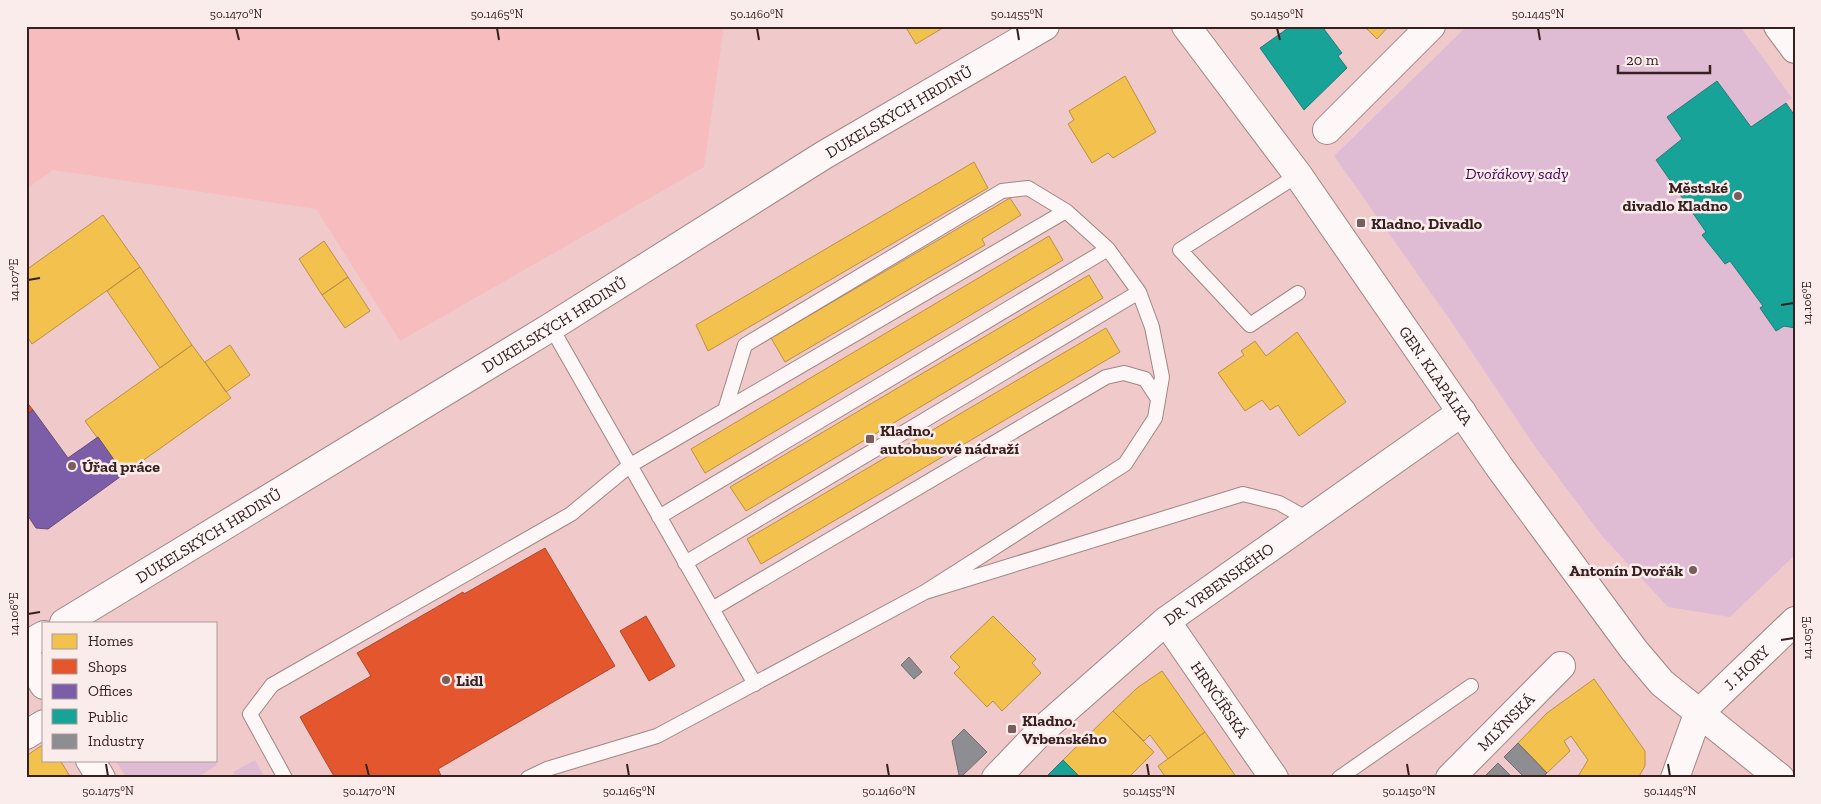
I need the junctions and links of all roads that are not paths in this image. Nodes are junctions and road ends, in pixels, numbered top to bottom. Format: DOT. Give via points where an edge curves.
graph roads {
  1 [pos="1045,26"];
  2 [pos="1186,26"];
  3 [pos="1431,26"];
  4 [pos="1778,26"];
  5 [pos="1795,49"];
  6 [pos="1327,130"];
  7 [pos="1298,175"];
  8 [pos="1066,211"];
  9 [pos="1108,249"];
  10 [pos="1139,292"];
  11 [pos="1298,293"];
  12 [pos="550,327"];
  13 [pos="1158,399"];
  14 [pos="725,410"];
  15 [pos="1462,412"];
  16 [pos="629,466"];
  17 [pos="658,517"];
  18 [pos="1308,519"];
  19 [pos="685,563"];
  20 [pos="925,592"];
  21 [pos="712,609"];
  22 [pos="1166,621"];
  23 [pos="1795,621"];
  24 [pos="66,622"];
  25 [pos="42,636"];
  26 [pos="26,645"];
  27 [pos="26,655"];
  28 [pos="1561,666"];
  29 [pos="42,682"];
  30 [pos="755,684"];
  31 [pos="1471,686"];
  32 [pos="1698,714"];
  33 [pos="42,725"];
  34 [pos="26,735"];
  35 [pos="91,762"];
  36 [pos="101,778"];
  37 [pos="285,778"];
  38 [pos="528,778"];
  39 [pos="996,778"];
  40 [pos="1274,778"];
  41 [pos="1339,778"];
  42 [pos="1450,778"];
  43 [pos="1675,778"];
  44 [pos="1780,778"];
  1 -- 12 [label="street, DUKELSKÝCH HRDINŮ" via="824,155"];
  2 -- 7 [label="street, GEN. KLAPÁLKA"];
  3 -- 6 [label="street"];
  4 -- 5 [label="street"];
  7 -- 11 [label="lane" via="1180,250 1250,325"];
  7 -- 15 [label="street, GEN. KLAPÁLKA"];
  8 -- 9 [label="lane"];
  8 -- 14 [label="lane"];
  8 -- 14 [label="lane" via="1028,188 1002,191 745,345"];
  9 -- 10 [label="lane"];
  9 -- 17 [label="lane"];
  10 -- 13 [label="lane" via="1152,327 1162,377"];
  10 -- 19 [label="lane"];
  12 -- 16 [label="lane"];
  12 -- 24 [label="street, DUKELSKÝCH HRDINŮ"];
  13 -- 20 [label="lane" via="1155,418 1125,464"];
  13 -- 21 [label="lane" via="1145,379 1124,373 1106,376"];
  14 -- 16 [label="lane"];
  15 -- 18 [label="street, DR. VRBENSKÉHO"];
  15 -- 32 [label="street, GEN. KLAPÁLKA" via="1634,650 1662,683"];
  16 -- 17 [label="lane"];
  16 -- 37 [label="lane" via="570,514 272,685 250,714"];
  17 -- 19 [label="lane"];
  18 -- 20 [label="lane" via="1278,503 1243,494"];
  18 -- 22 [label="street, DR. VRBENSKÉHO"];
  19 -- 21 [label="lane"];
  20 -- 30 [label="lane"];
  21 -- 30 [label="lane"];
  22 -- 39 [label="street, DR. VRBENSKÉHO" via="1041,731"];
  22 -- 40 [label="street, HRNČÍŘSKÁ"];
  23 -- 32 [label="street, J. HORY"];
  25 -- 26 [label="street"];
  27 -- 29 [label="street"];
  28 -- 42 [label="street, MLÝNSKÁ"];
  30 -- 38 [label="lane" via="657,736 547,769"];
  31 -- 41 [label="lane"];
  32 -- 43 [label="street"];
  32 -- 44 [label="street, GEN. KLAPÁLKA"];
  33 -- 34 [label="street"];
  35 -- 36 [label="street"];
}
